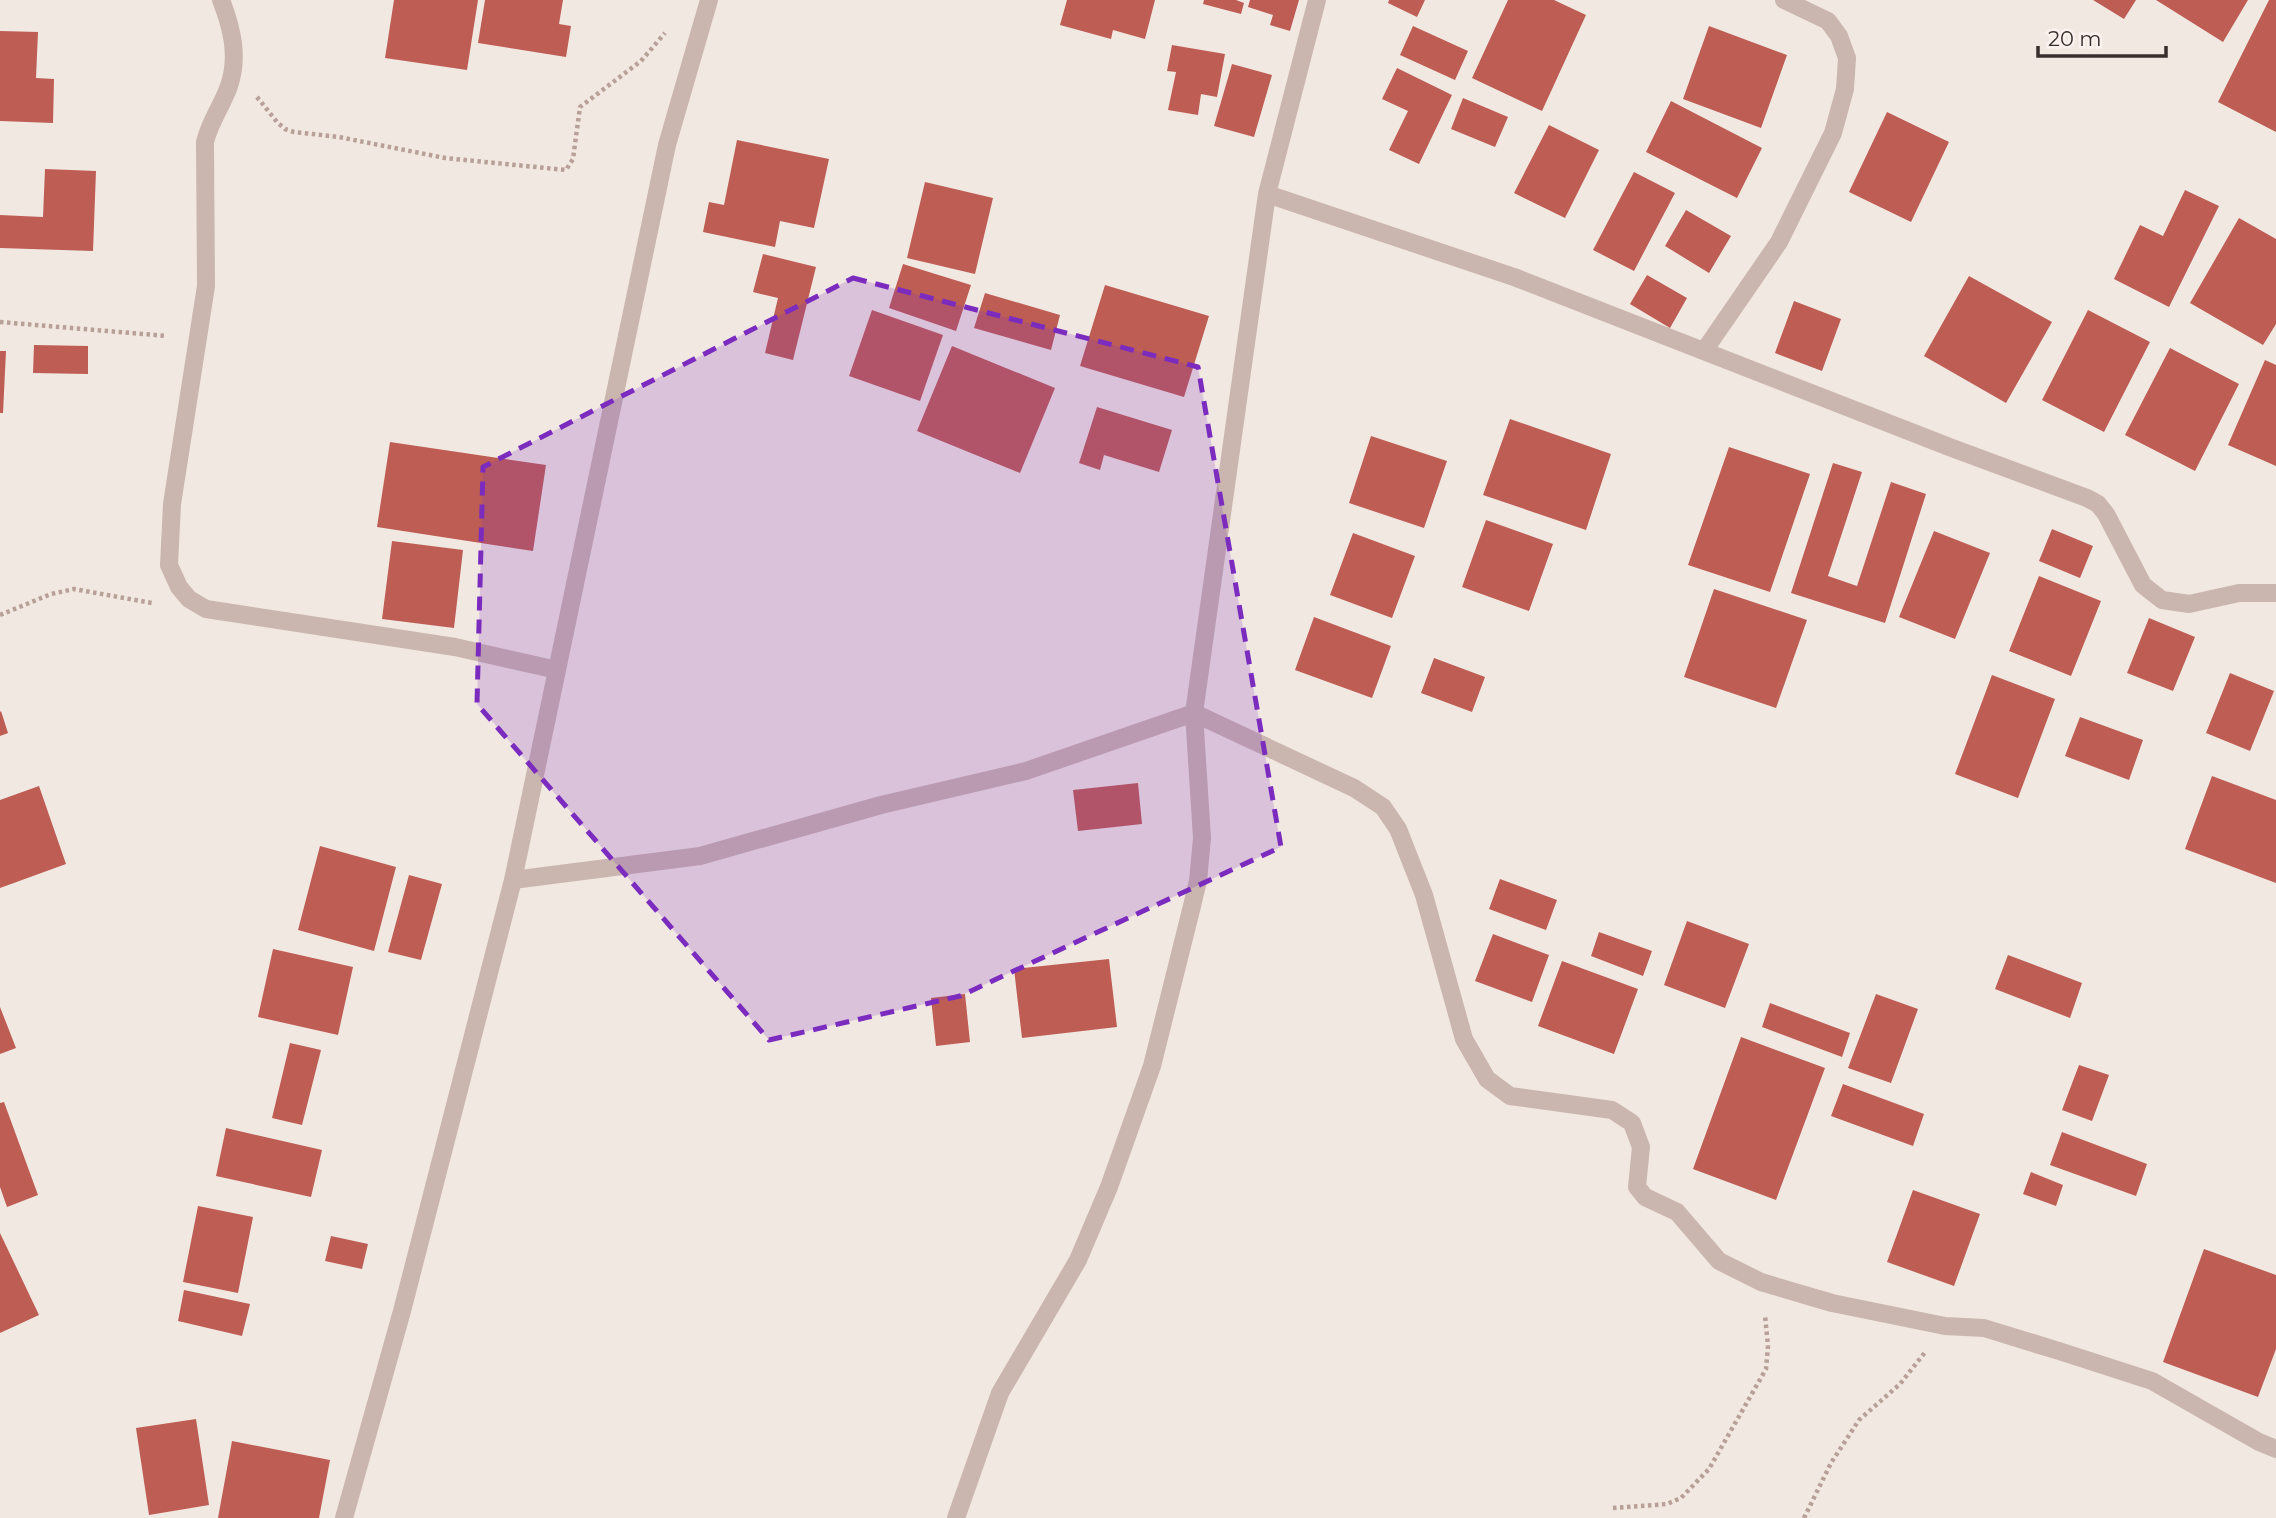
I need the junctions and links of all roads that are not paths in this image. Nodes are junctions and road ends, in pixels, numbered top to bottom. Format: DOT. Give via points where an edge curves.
graph roads {
  1 [pos="221,0"];
  2 [pos="709,0"];
  3 [pos="1317,0"];
  4 [pos="1784,0"];
  5 [pos="1267,194"];
  6 [pos="1704,351"];
  7 [pos="2276,593"];
  8 [pos="557,670"];
  9 [pos="1194,713"];
  10 [pos="513,880"];
  11 [pos="2276,1449"];
  12 [pos="344,1518"];
  13 [pos="956,1518"];
  1 -- 8 [label="street" via="235,49 229,85 205,142 206,286 172,504 169,565 179,587 206,609 456,647"];
  2 -- 8 [label="street" via="667,145"];
  3 -- 5 [label="street"];
  4 -- 6 [label="street" via="1828,21 1839,36 1847,58 1845,89 1833,134 1779,242"];
  5 -- 6 [label="street" via="1514,277"];
  5 -- 9 [label="street"];
  6 -- 7 [label="street" via="2087,498 2106,514 2143,585 2162,600 2189,604 2239,593"];
  8 -- 10 [label="street"];
  9 -- 10 [label="street" via="1026,771 700,856"];
  9 -- 11 [label="street" via="1354,788 1383,807 1398,829 1424,895 1464,1039 1487,1079 1510,1096 1612,1110 1632,1123 1641,1147 1637,1187 1645,1197 1676,1212 1719,1261 1761,1282 1832,1303 1945,1326 1984,1328 2152,1381"];
  9 -- 13 [label="street" via="1202,838 1198,881 1152,1066 1109,1187 1077,1259 1000,1393"];
  10 -- 12 [label="street"];
}
